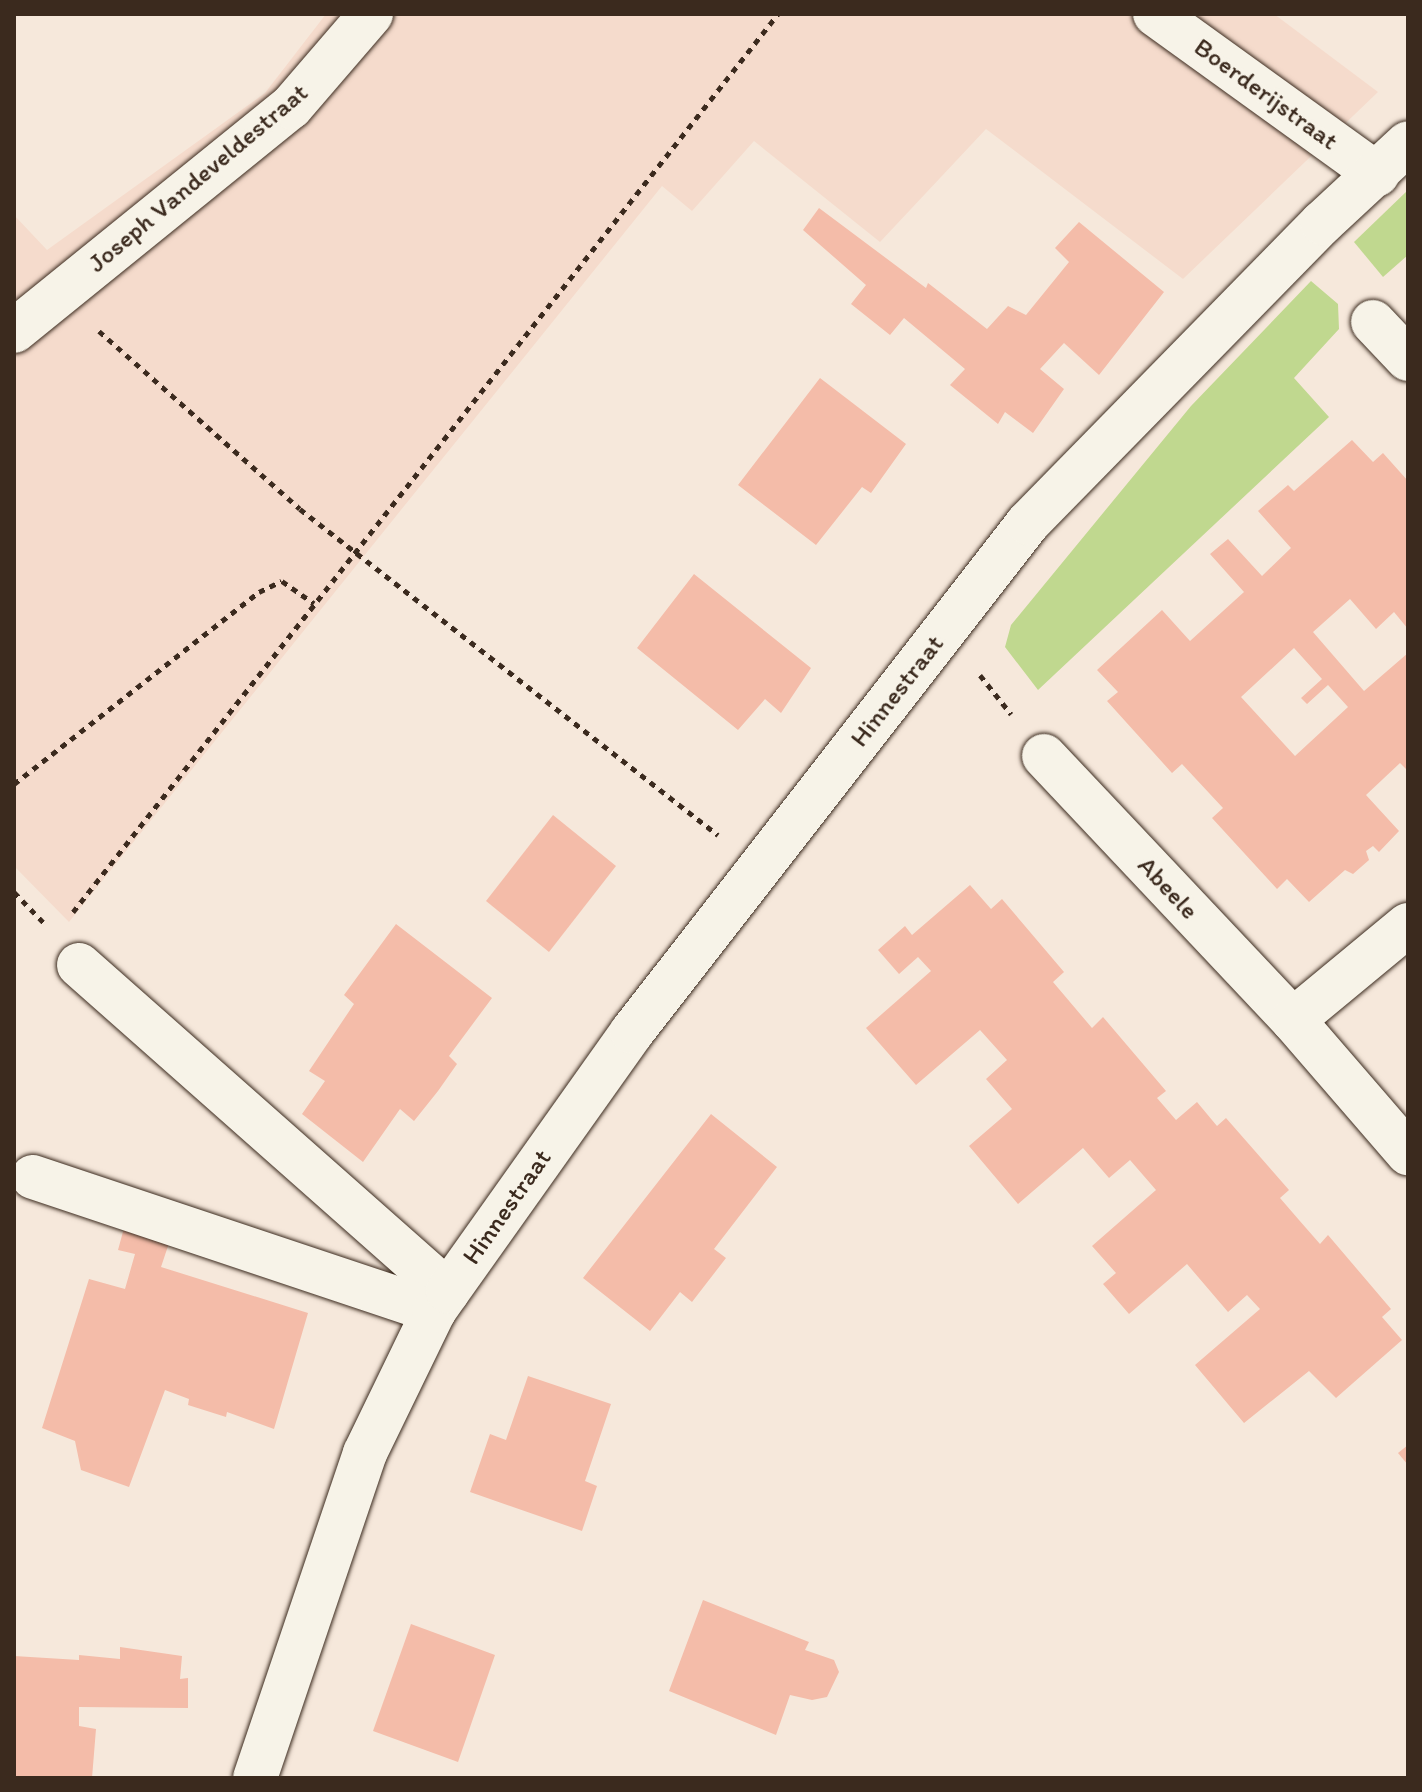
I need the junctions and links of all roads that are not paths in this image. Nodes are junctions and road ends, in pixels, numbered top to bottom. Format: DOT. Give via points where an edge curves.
graph roads {
  1 [pos="371,14"];
  2 [pos="1155,14"];
  3 [pos="1408,143"];
  4 [pos="1377,174"];
  5 [pos="1373,322"];
  6 [pos="14,331"];
  7 [pos="1408,359"];
  8 [pos="1044,756"];
  9 [pos="1408,925"];
  10 [pos="79,965"];
  11 [pos="1293,1020"];
  12 [pos="1408,1153"];
  13 [pos="33,1177"];
  14 [pos="441,1301"];
  15 [pos="255,1778"];
  1 -- 6 [label="street, Joseph Vandeveldestraat" via="291,107"];
  2 -- 4 [label="street, Boerderijstraat"];
  3 -- 4 [label="street, Hinnestraat"];
  4 -- 14 [label="street, Hinnestraat" via="1322,223 1028,523 632,1032"];
  5 -- 7 [label="street"];
  8 -- 11 [label="street, Abeele"];
  9 -- 11 [label="street"];
  10 -- 14 [label="street, Hinnestraat"];
  11 -- 12 [label="street, Abeele"];
  13 -- 14 [label="street"];
  14 -- 15 [label="street, Hinnestraat" via="365,1453"];
}
